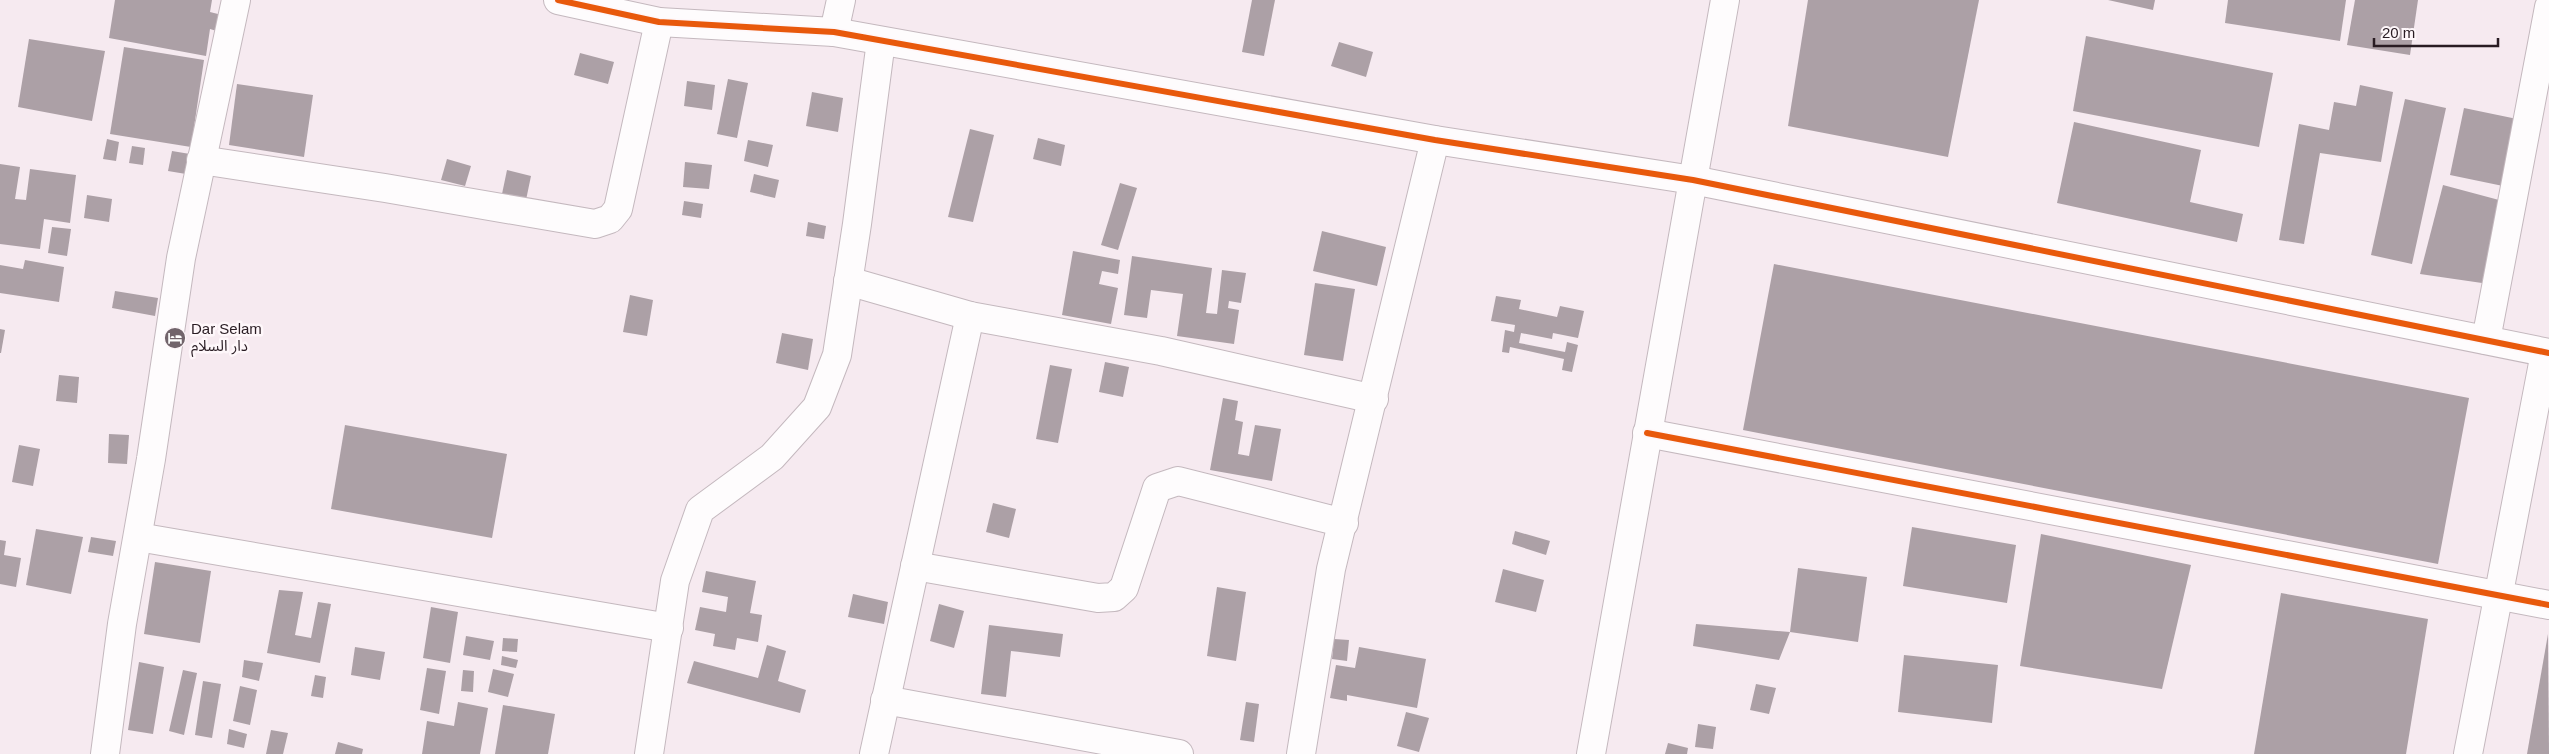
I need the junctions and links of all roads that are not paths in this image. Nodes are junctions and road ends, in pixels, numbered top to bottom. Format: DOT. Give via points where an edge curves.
graph roads {
  1 [pos="236,0"];
  2 [pos="558,0"];
  3 [pos="841,0"];
  4 [pos="1725,0"];
  5 [pos="2549,7"];
  6 [pos="659,22"];
  7 [pos="834,32"];
  8 [pos="881,41"];
  9 [pos="1434,140"];
  10 [pos="201,160"];
  11 [pos="1693,180"];
  12 [pos="848,281"];
  13 [pos="970,316"];
  14 [pos="2486,340"];
  15 [pos="2547,353"];
  16 [pos="1374,398"];
  17 [pos="1648,433"];
  18 [pos="1344,523"];
  19 [pos="138,537"];
  20 [pos="915,566"];
  21 [pos="2499,597"];
  22 [pos="2549,605"];
  23 [pos="669,628"];
  24 [pos="885,700"];
  25 [pos="105,754"];
  26 [pos="648,754"];
  27 [pos="874,754"];
  28 [pos="1179,754"];
  29 [pos="1301,754"];
  30 [pos="1591,754"];
  31 [pos="2468,754"];
  1 -- 10 [label="street"];
  2 -- 6 [label="street"];
  3 -- 7 [label="street"];
  4 -- 11 [label="street"];
  5 -- 14 [label="street"];
  6 -- 7 [label="street"];
  6 -- 10 [label="street" via="618,209 610,219 595,224"];
  7 -- 8 [label="street"];
  8 -- 9 [label="street"];
  8 -- 12 [label="street"];
  9 -- 11 [label="street"];
  9 -- 16 [label="street"];
  10 -- 19 [label="street" via="180,258"];
  11 -- 14 [label="street"];
  11 -- 17 [label="street"];
  12 -- 13 [label="street"];
  12 -- 23 [label="street" via="837,355 818,408 772,457 700,510 675,581"];
  13 -- 16 [label="street" via="1160,350"];
  13 -- 20 [label="street"];
  14 -- 15 [label="street"];
  15 -- 21 [label="street"];
  16 -- 18 [label="street"];
  17 -- 21 [label="street"];
  17 -- 30 [label="street"];
  18 -- 20 [label="street" via="1178,481 1157,488 1124,588 1114,597 1098,598"];
  18 -- 29 [label="street" via="1331,569"];
  19 -- 23 [label="street"];
  19 -- 25 [label="street" via="122,624"];
  20 -- 24 [label="street"];
  21 -- 22 [label="street"];
  21 -- 31 [label="street"];
  23 -- 26 [label="street"];
  24 -- 27 [label="street"];
  24 -- 28 [label="street"];
}
